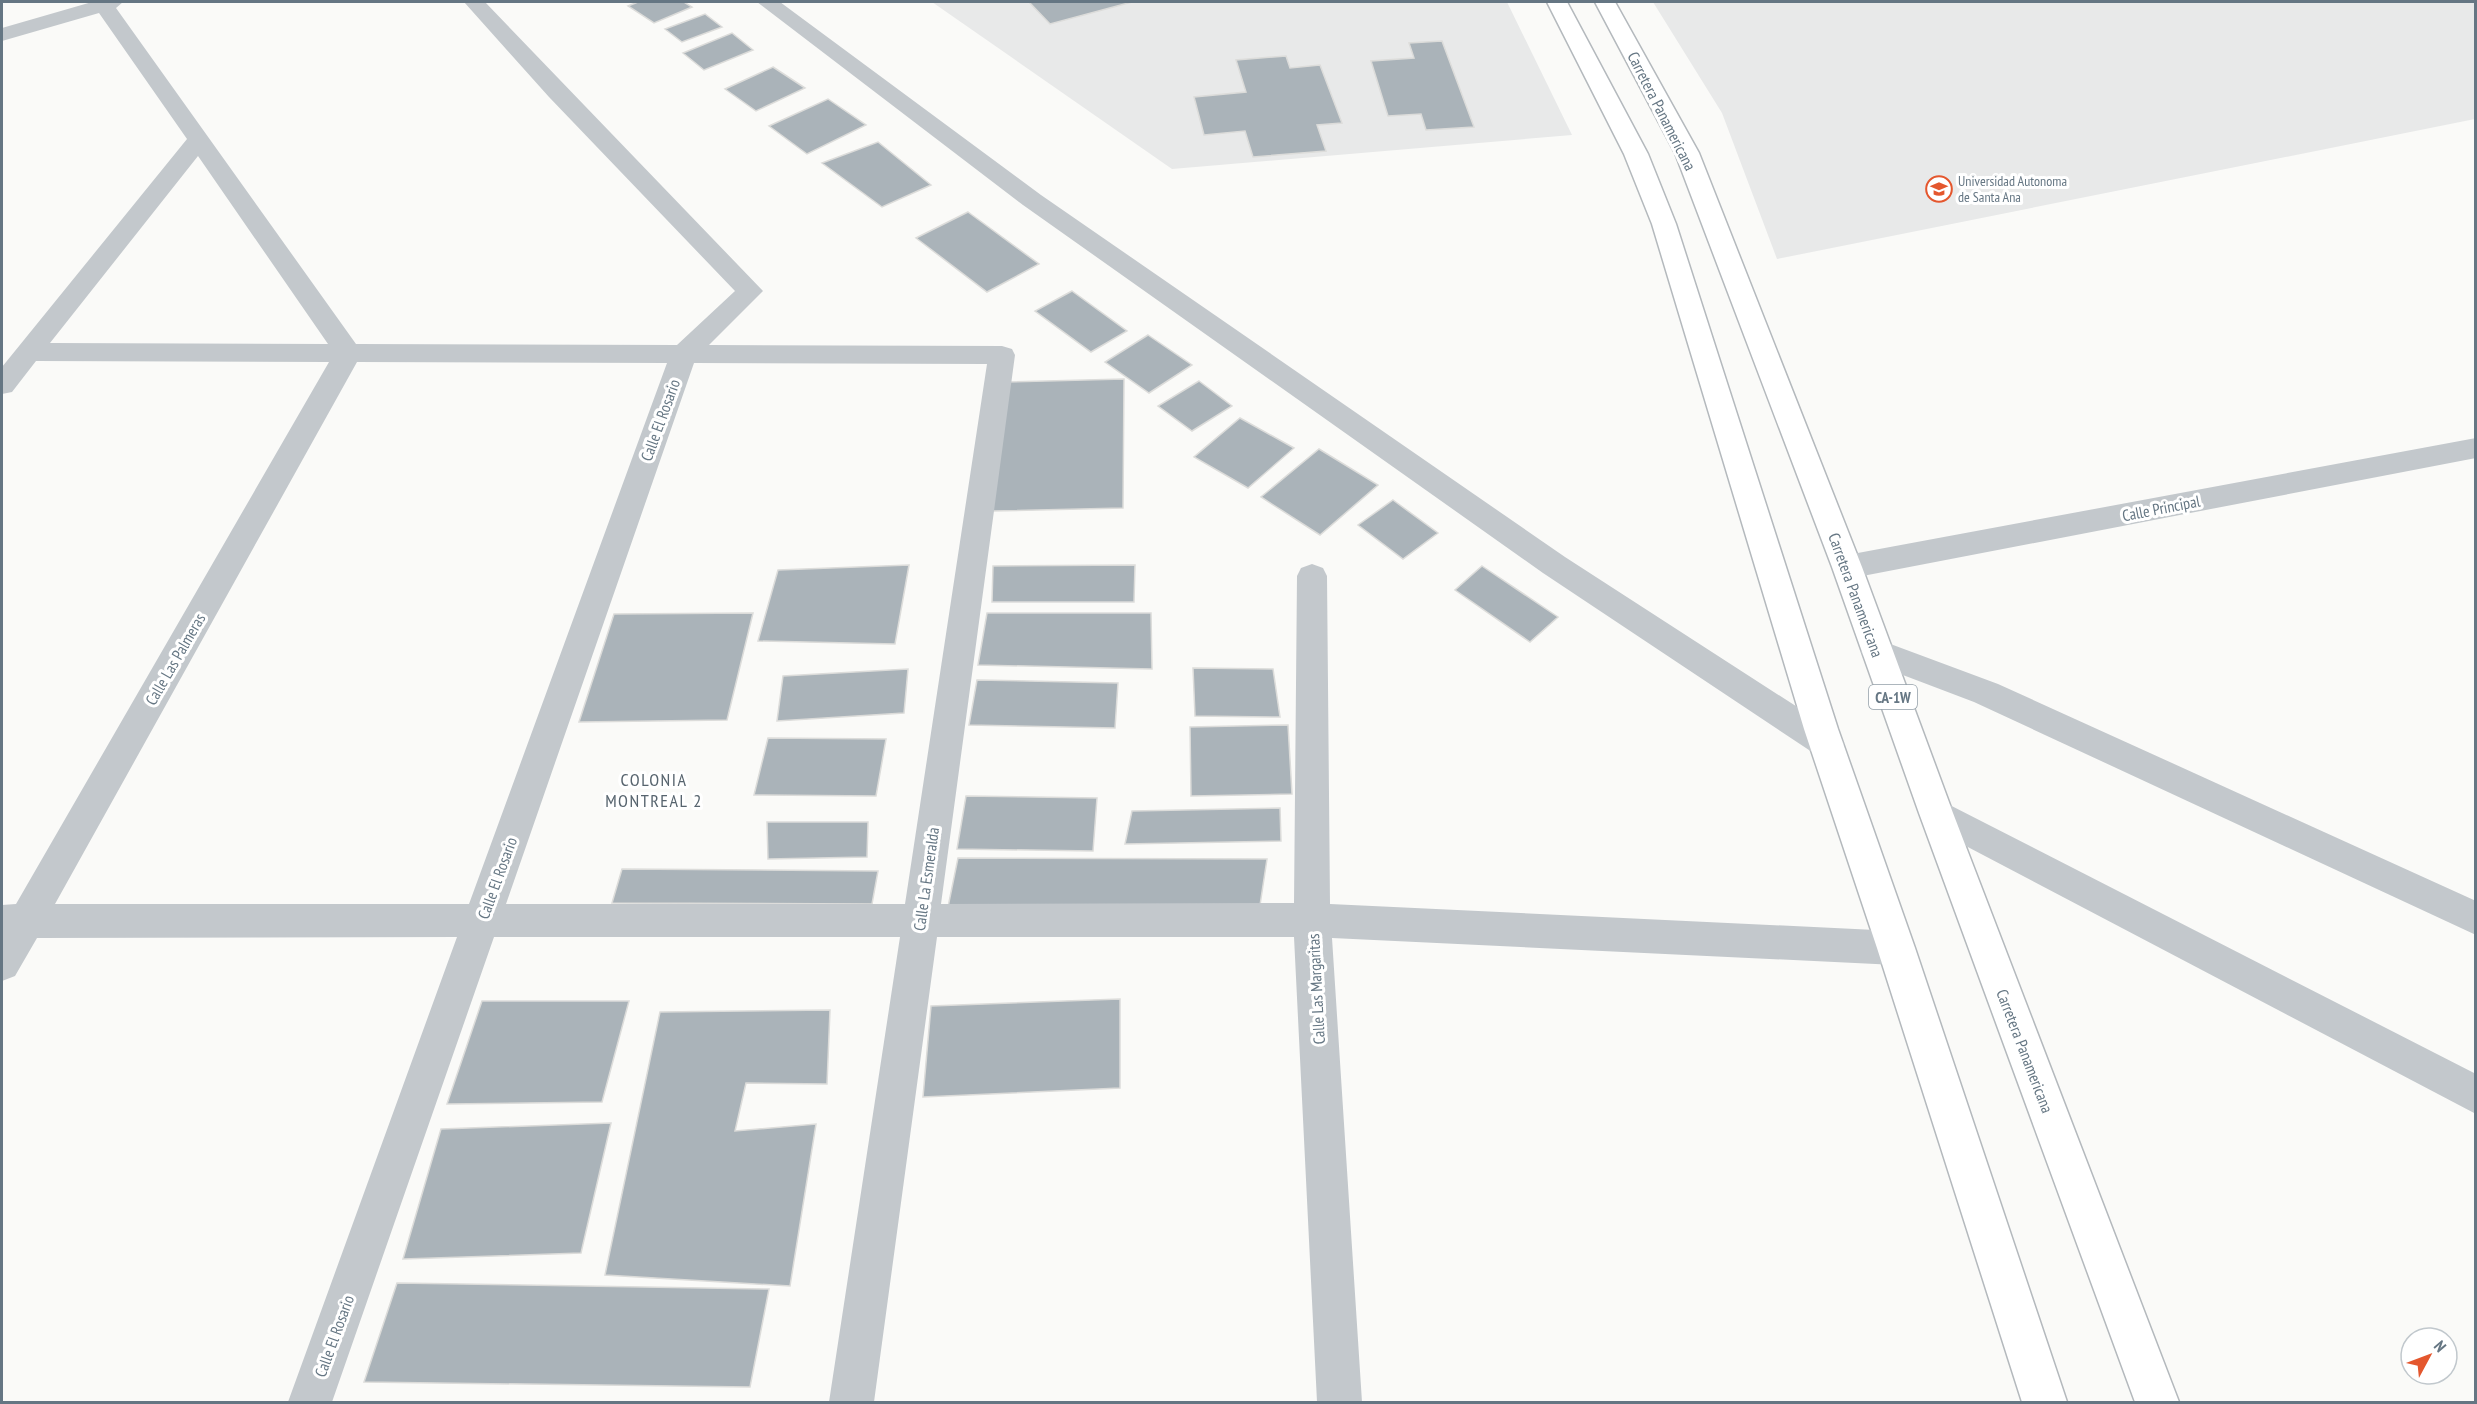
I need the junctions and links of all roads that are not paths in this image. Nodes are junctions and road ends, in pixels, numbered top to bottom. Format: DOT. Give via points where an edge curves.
graph roads {
  1 [pos="106,2"];
  2 [pos="474,2"];
  3 [pos="767,2"];
  4 [pos="1557,2"];
  5 [pos="1605,2"];
  6 [pos="2,35"];
  7 [pos="199,139"];
  8 [pos="27,352"];
  9 [pos="348,353"];
  10 [pos="684,354"];
  11 [pos="2,385"];
  12 [pos="2475,448"];
  13 [pos="1847,567"];
  14 [pos="1312,576"];
  15 [pos="1877,652"];
  16 [pos="1827,744"];
  17 [pos="1936,813"];
  18 [pos="2475,919"];
  19 [pos="1312,920"];
  20 [pos="14,921"];
  21 [pos="482,921"];
  22 [pos="920,921"];
  23 [pos="1896,948"];
  24 [pos="2,964"];
  25 [pos="2475,1095"];
  26 [pos="310,1402"];
  27 [pos="851,1402"];
  28 [pos="1339,1402"];
  29 [pos="2045,1402"];
  30 [pos="2157,1402"];
  1 -- 6 [label="street"];
  1 -- 7 [label="street"];
  2 -- 10 [label="street" via="750,291"];
  3 -- 16 [label="street" via="1032,200 1554,565"];
  4 -- 16 [label="highway" via="1636,154 1664,224"];
  5 -- 13 [label="highway, Carretera Panamericana / CA-1W" via="1687,153"];
  7 -- 8 [label="street"];
  7 -- 9 [label="street"];
  8 -- 9 [label="street"];
  8 -- 11 [label="street"];
  9 -- 10 [label="street"];
  9 -- 20 [label="street, Calle Las Palmeras"];
  10 -- 21 [label="street, Calle El Rosario"];
  10 -- 22 [label="street, Calle La Esmeralda" via="1002,355"];
  12 -- 13 [label="street, Calle Principal"];
  13 -- 15 [label="highway, Carretera Panamericana / CA-1W"];
  14 -- 19 [label="street, Calle Las Margaritas"];
  15 -- 17 [label="highway, Carretera Panamericana / CA-1W"];
  15 -- 18 [label="street" via="1986,693"];
  16 -- 23 [label="highway"];
  17 -- 25 [label="street"];
  17 -- 30 [label="highway, Carretera Panamericana / CA-1W"];
  19 -- 22 [label="street"];
  19 -- 23 [label="street"];
  19 -- 28 [label="street, Calle Las Margaritas"];
  20 -- 21 [label="street"];
  20 -- 24 [label="street, Calle Las Palmeras"];
  21 -- 22 [label="street"];
  21 -- 26 [label="street, Calle El Rosario"];
  22 -- 27 [label="street, Calle La Esmeralda"];
  23 -- 29 [label="highway"];
}
